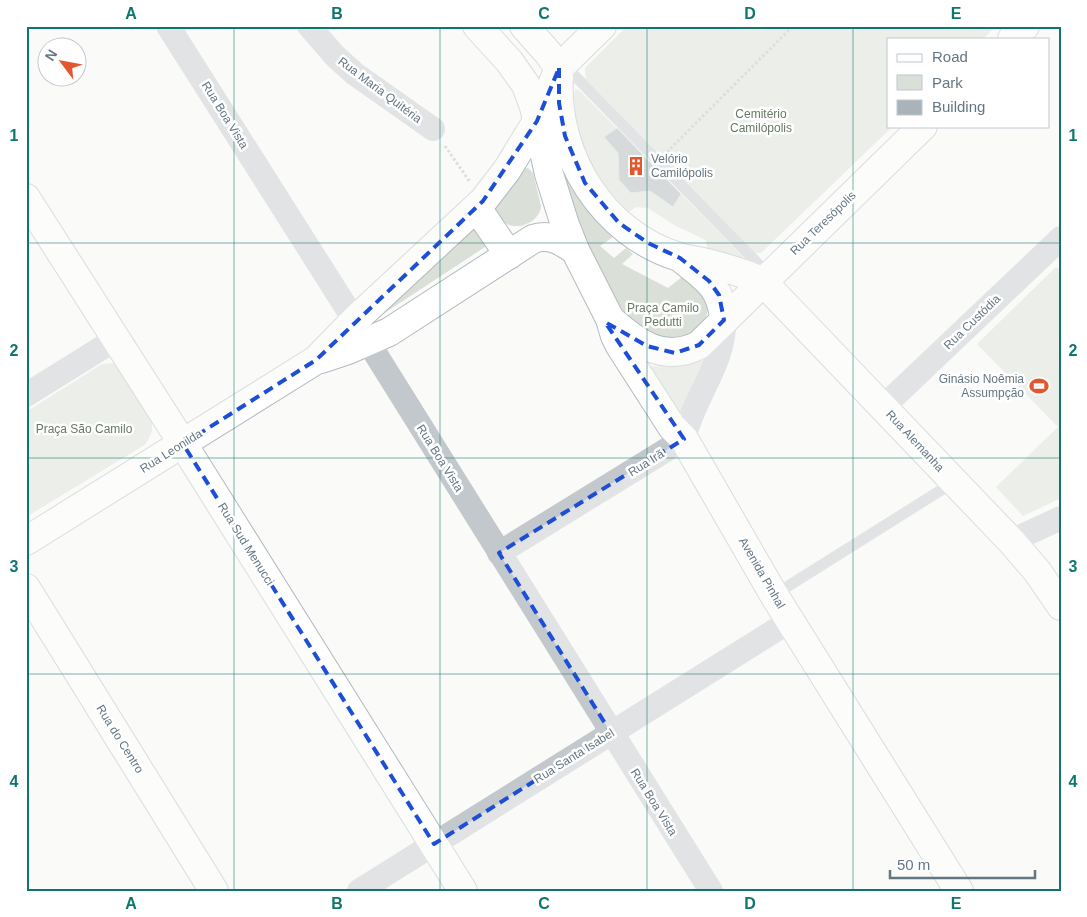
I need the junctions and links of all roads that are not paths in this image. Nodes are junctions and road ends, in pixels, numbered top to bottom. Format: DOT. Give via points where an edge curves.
graph roads {
  1 [pos="168,26"];
  2 [pos="309,26"];
  3 [pos="477,26"];
  4 [pos="524,26"];
  5 [pos="602,26"];
  6 [pos="1025,26"];
  7 [pos="1013,38"];
  8 [pos="559,68"];
  9 [pos="537,121"];
  10 [pos="921,128"];
  11 [pos="432,129"];
  12 [pos="26,198"];
  13 [pos="480,204"];
  14 [pos="1061,238"];
  15 [pos="575,250"];
  16 [pos="509,255"];
  17 [pos="680,258"];
  18 [pos="766,279"];
  19 [pos="610,319"];
  20 [pos="724,320"];
  21 [pos="362,331"];
  22 [pos="116,339"];
  23 [pos="26,395"];
  24 [pos="884,407"];
  25 [pos="684,439"];
  26 [pos="183,444"];
  27 [pos="954,482"];
  28 [pos="1061,518"];
  29 [pos="26,541"];
  30 [pos="1011,541"];
  31 [pos="499,553"];
  32 [pos="26,588"];
  33 [pos="774,595"];
  34 [pos="1061,606"];
  35 [pos="790,621"];
  36 [pos="611,733"];
  37 [pos="434,844"];
  38 [pos="214,891"];
  39 [pos="359,891"];
  40 [pos="463,891"];
  41 [pos="711,891"];
  42 [pos="959,891"];
  1 -- 21 [label="street, Rua Boa Vista"];
  2 -- 11 [label="street, Rua Maria Quitéria" via="355,74"];
  3 -- 9 [label="main road" via="520,74"];
  4 -- 8 [label="main road"];
  5 -- 8 [label="main road"];
  6 -- 7 [label="main road"];
  8 -- 9 [label="main road"];
  8 -- 17 [label="main road" via="558,102 564,136 585,183 619,223 648,243"];
  8 -- 18 [label="lane" via="575,76"];
  9 -- 13 [label="main road" via="507,170"];
  9 -- 15 [label="main road" via="557,200"];
  10 -- 18 [label="main road, Rua Teresópolis"];
  12 -- 22 [label="main road, Rua Sud Menucci"];
  13 -- 16 [label="main road"];
  13 -- 21 [label="main road"];
  14 -- 24 [label="street, Rua Custódia"];
  15 -- 16 [label="main road" via="554,238 540,237"];
  15 -- 19 [label="main road, Avenida Pinhal"];
  16 -- 21 [label="main road" via="389,332"];
  17 -- 18 [label="main road"];
  17 -- 20 [label="main road" via="714,287 722,303"];
  18 -- 20 [label="main road, Rua Teresópolis"];
  18 -- 24 [label="main road, Rua Alemanha"];
  19 -- 20 [label="main road, Rua Teresópolis" via="648,346 675,353 699,345"];
  19 -- 25 [label="main road, Avenida Pinhal" via="620,346 672,427"];
  20 -- 25 [label="street" via="725,333 720,352 691,414"];
  21 -- 26 [label="main road, Rua Leonilda"];
  21 -- 31 [label="street, Rua Boa Vista"];
  22 -- 23 [label="street"];
  22 -- 26 [label="main road, Rua Sud Menucci"];
  24 -- 27 [label="main road, Rua Alemanha"];
  25 -- 31 [label="street, Rua Irã"];
  25 -- 33 [label="main road, Avenida Pinhal"];
  26 -- 29 [label="main road, Rua Leonilda"];
  26 -- 37 [label="main road, Rua Sud Menucci"];
  27 -- 30 [label="main road, Rua Alemanha"];
  27 -- 33 [label="lane"];
  28 -- 30 [label="street"];
  30 -- 34 [label="main road, Rua Alemanha"];
  31 -- 36 [label="street, Rua Boa Vista"];
  32 -- 38 [label="main road, Rua do Centro"];
  33 -- 35 [label="main road, Avenida Pinhal"];
  35 -- 36 [label="street, Rua Santa Isabel"];
  35 -- 42 [label="main road, Avenida Pinhal"];
  36 -- 37 [label="street, Rua Santa Isabel"];
  36 -- 41 [label="street, Rua Boa Vista"];
  37 -- 39 [label="street, Rua Santa Isabel"];
  37 -- 40 [label="main road, Rua Sud Menucci"];
}
